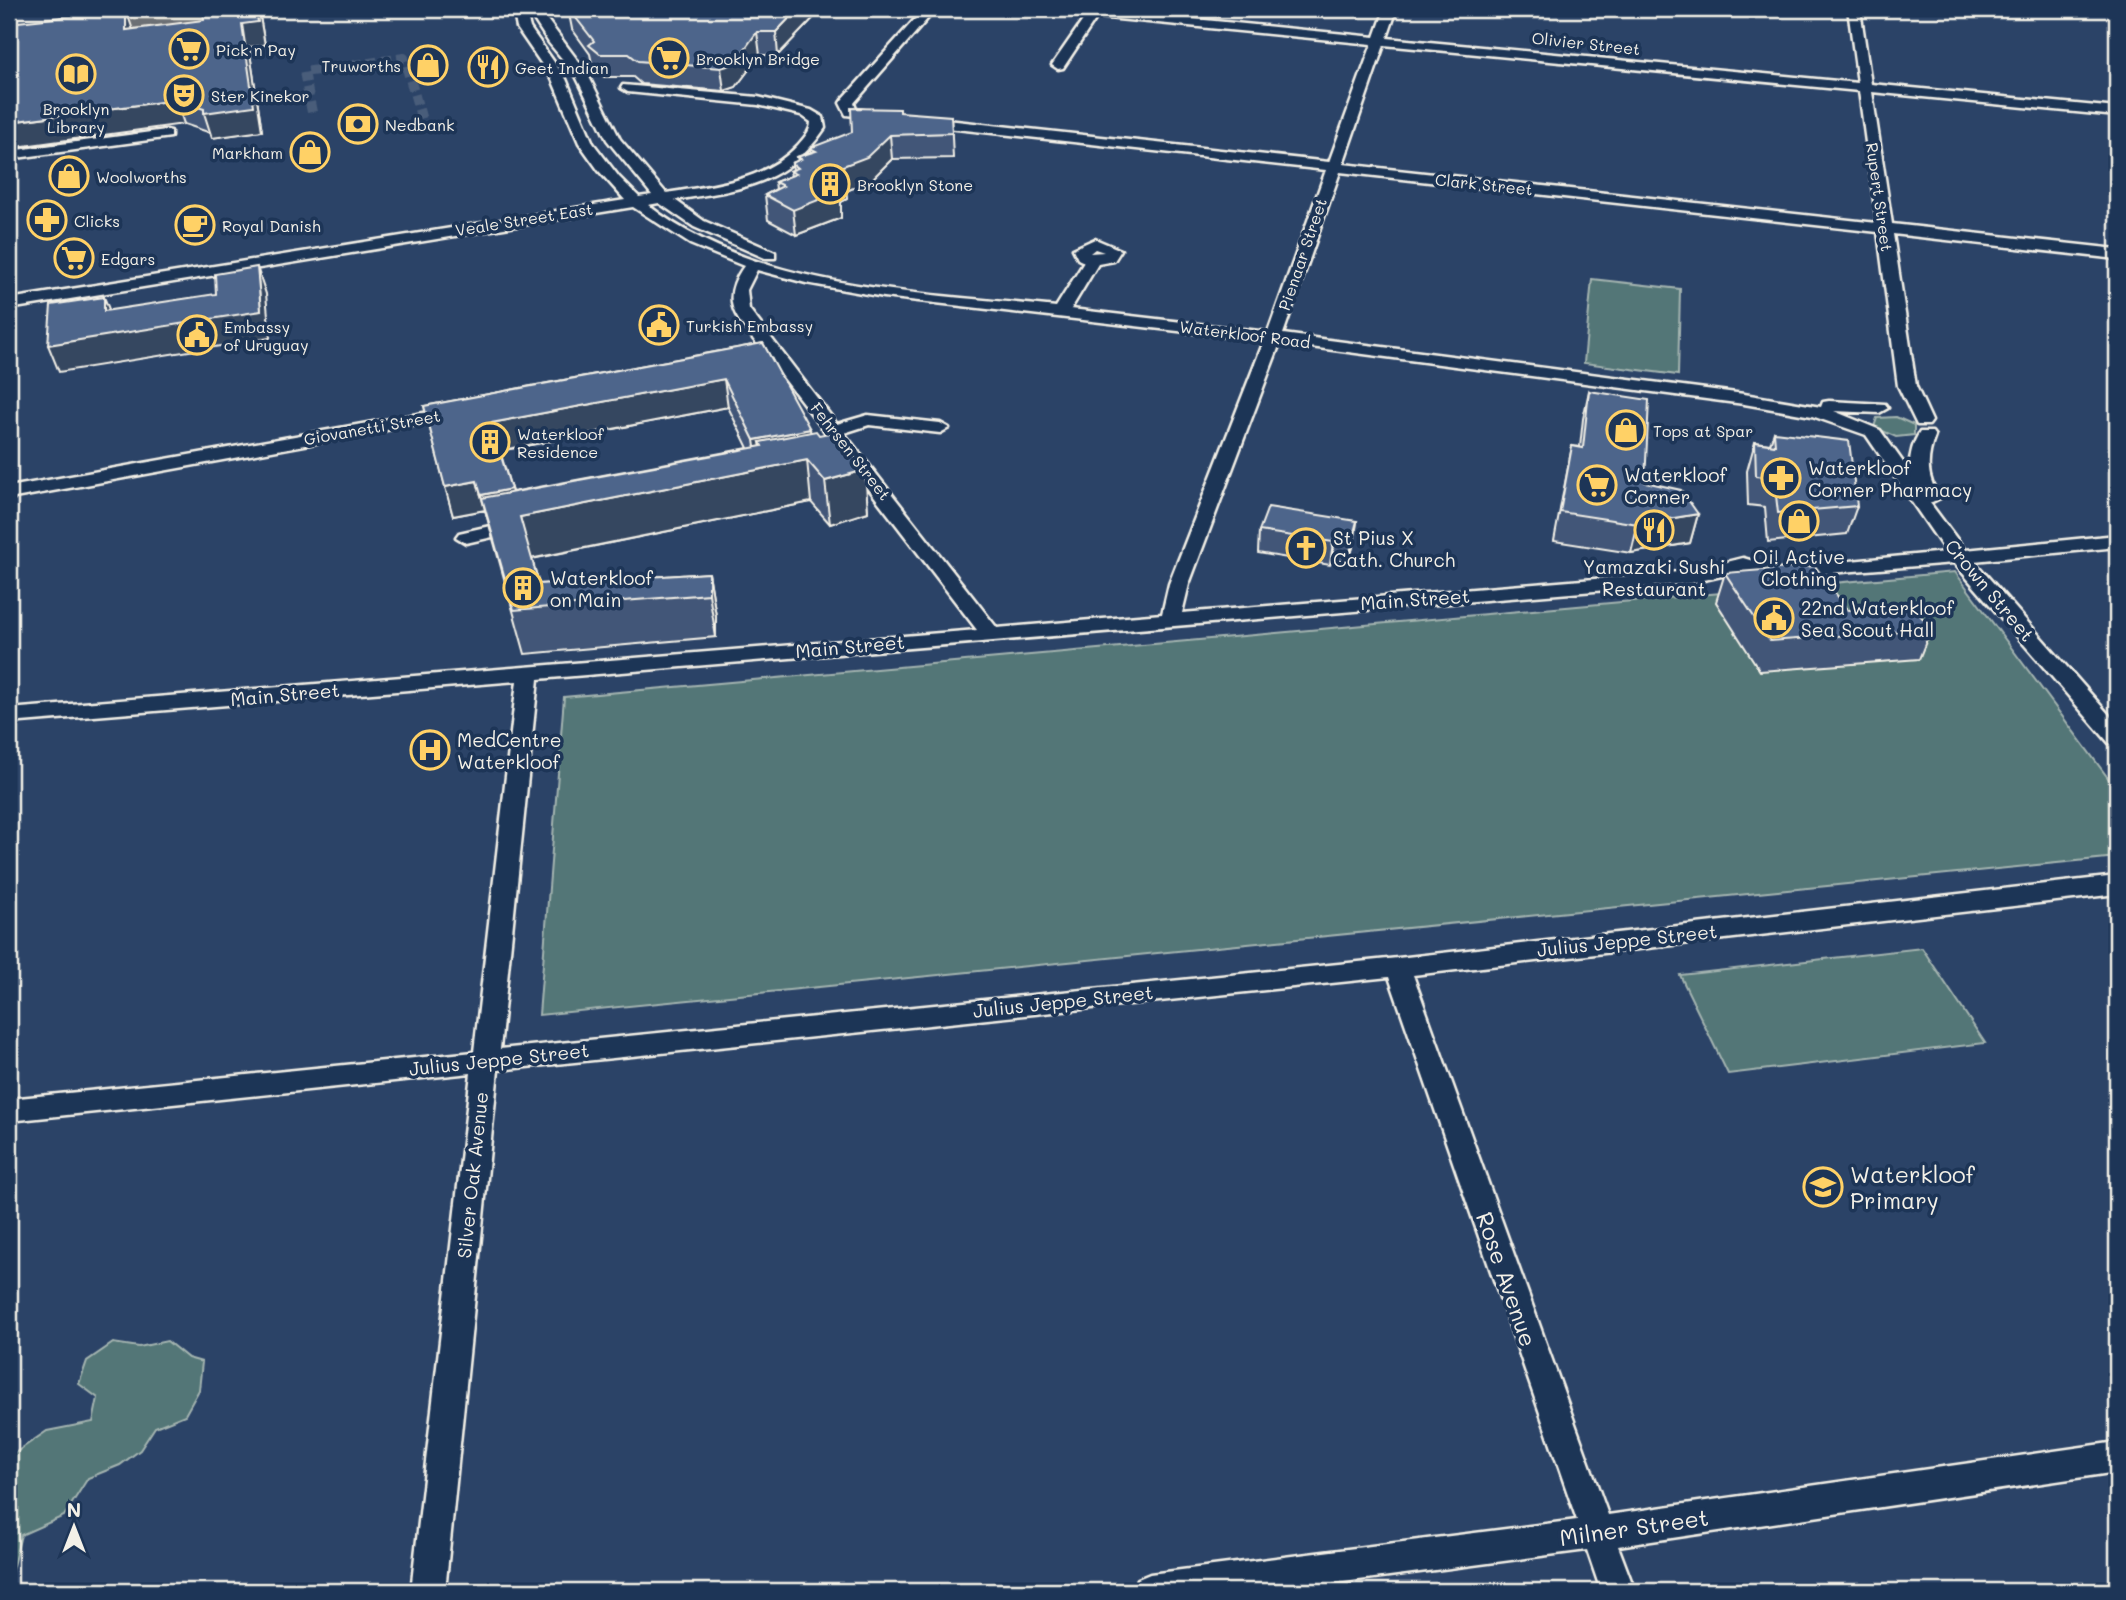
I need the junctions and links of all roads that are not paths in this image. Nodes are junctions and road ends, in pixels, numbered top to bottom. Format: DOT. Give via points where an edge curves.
graph roads {
  1 [pos="201,9"];
  2 [pos="239,9"];
  3 [pos="519,9"];
  4 [pos="533,9"];
  5 [pos="930,9"];
  6 [pos="1051,9"];
  7 [pos="1391,9"];
  8 [pos="1854,9"];
  9 [pos="1094,13"];
  10 [pos="9,33"];
  11 [pos="9,39"];
  12 [pos="553,40"];
  13 [pos="1380,40"];
  14 [pos="1058,65"];
  15 [pos="559,77"];
  16 [pos="1865,87"];
  17 [pos="628,88"];
  18 [pos="2117,112"];
  19 [pos="166,134"];
  20 [pos="9,155"];
  21 [pos="1333,167"];
  22 [pos="662,198"];
  23 [pos="635,202"];
  24 [pos="1885,228"];
  25 [pos="2117,254"];
  26 [pos="1093,260"];
  27 [pos="753,265"];
  28 [pos="979,298"];
  29 [pos="9,304"];
  30 [pos="1064,308"];
  31 [pos="1274,334"];
  32 [pos="776,354"];
  33 [pos="1503,363"];
  34 [pos="721,364"];
  35 [pos="1908,386"];
  36 [pos="475,408"];
  37 [pos="1883,408"];
  38 [pos="940,428"];
  39 [pos="1925,428"];
  40 [pos="835,430"];
  41 [pos="1871,432"];
  42 [pos="856,457"];
  43 [pos="830,462"];
  44 [pos="9,493"];
  45 [pos="543,521"];
  46 [pos="466,537"];
  47 [pos="2117,541"];
  48 [pos="1968,556"];
  49 [pos="1818,568"];
  50 [pos="2019,615"];
  51 [pos="1171,618"];
  52 [pos="990,633"];
  53 [pos="528,675"];
  54 [pos="9,716"];
  55 [pos="2117,719"];
  56 [pos="2117,738"];
  57 [pos="2117,885"];
  58 [pos="1398,967"];
  59 [pos="484,1060"];
  60 [pos="9,1110"];
  61 [pos="2117,1457"];
  62 [pos="1596,1533"];
  63 [pos="428,1591"];
  64 [pos="1150,1591"];
  65 [pos="1618,1591"];
  1 -- 10 [label="main road"];
  2 -- 11 [label="main road"];
  3 -- 15 [label="street" via="526,32"];
  4 -- 12 [label="street"];
  5 -- 21 [label="street, Clark Street" via="847,103 851,112"];
  6 -- 9 [label="street, Olivier Street"];
  7 -- 13 [label="street, Pienaar Street"];
  8 -- 16 [label="street, Rupert Street"];
  9 -- 13 [label="street, Olivier Street"];
  9 -- 14 [label="street"];
  12 -- 15 [label="street" via="551,48 565,69"];
  12 -- 22 [label="street" via="581,73 614,139"];
  13 -- 16 [label="street, Olivier Street"];
  13 -- 21 [label="street, Pienaar Street"];
  15 -- 23 [label="street" via="579,130"];
  16 -- 18 [label="street, Olivier Street"];
  16 -- 24 [label="street, Rupert Street"];
  17 -- 22 [label="street, Veale Street East" via="775,104 806,111 819,123 809,141 779,170 735,186"];
  19 -- 20 [label="street"];
  21 -- 24 [label="street, Clark Street"];
  21 -- 31 [label="street, Pienaar Street"];
  22 -- 23 [label="street, Veale Street East"];
  22 -- 28 [label="street, Waterkloof Road" via="699,225 776,257"];
  23 -- 27 [label="street, Waterkloof Road" via="691,238"];
  23 -- 29 [label="street, Veale Street East"];
  24 -- 25 [label="street, Clark Street"];
  24 -- 35 [label="street, Rupert Street"];
  26 -- 30 [label="street"];
  27 -- 28 [label="street, Waterkloof Road" via="840,285"];
  27 -- 32 [label="street, Fehrsen Street" via="739,286 739,305"];
  28 -- 30 [label="street, Waterkloof Road"];
  30 -- 31 [label="street, Waterkloof Road"];
  31 -- 33 [label="street, Waterkloof Road"];
  31 -- 51 [label="street, Pienaar Street"];
  32 -- 34 [label="street"];
  32 -- 40 [label="street, Fehrsen Street"];
  33 -- 37 [label="street, Waterkloof Road" via="1775,395 1842,408"];
  33 -- 41 [label="street, Waterkloof Road" via="1791,406"];
  35 -- 37 [label="street" via="1902,398"];
  35 -- 39 [label="street, Rupert Street"];
  36 -- 44 [label="street, Giovanetti Street"];
  37 -- 39 [label="street, Waterkloof Road" via="1907,412"];
  37 -- 41 [label="street" via="1862,416"];
  38 -- 40 [label="street" via="868,420"];
  39 -- 41 [label="street, Waterkloof Road" via="1904,442"];
  39 -- 48 [label="street, Crown Street" via="1919,475"];
  40 -- 42 [label="street, Fehrsen Street"];
  41 -- 48 [label="street, Crown Street" via="1890,453 1910,490"];
  42 -- 43 [label="street"];
  42 -- 52 [label="street, Fehrsen Street"];
  45 -- 46 [label="street"];
  47 -- 48 [label="street, Main Street"];
  48 -- 49 [label="street, Main Street"];
  48 -- 50 [label="street, Crown Street"];
  49 -- 51 [label="street, Main Street"];
  50 -- 55 [label="street, Crown Street"];
  50 -- 56 [label="street, Crown Street"];
  51 -- 52 [label="street, Main Street"];
  52 -- 53 [label="street, Main Street"];
  53 -- 54 [label="street, Main Street"];
  53 -- 59 [label="street, Silver Oak Avenue"];
  57 -- 58 [label="street, Julius Jeppe Street"];
  58 -- 59 [label="street, Julius Jeppe Street"];
  58 -- 62 [label="street, Rose Avenue"];
  59 -- 60 [label="street, Julius Jeppe Street"];
  59 -- 63 [label="street, Silver Oak Avenue"];
  61 -- 62 [label="street, Milner Street"];
  62 -- 64 [label="street, Milner Street"];
  62 -- 65 [label="street, Rose Avenue"];
}
